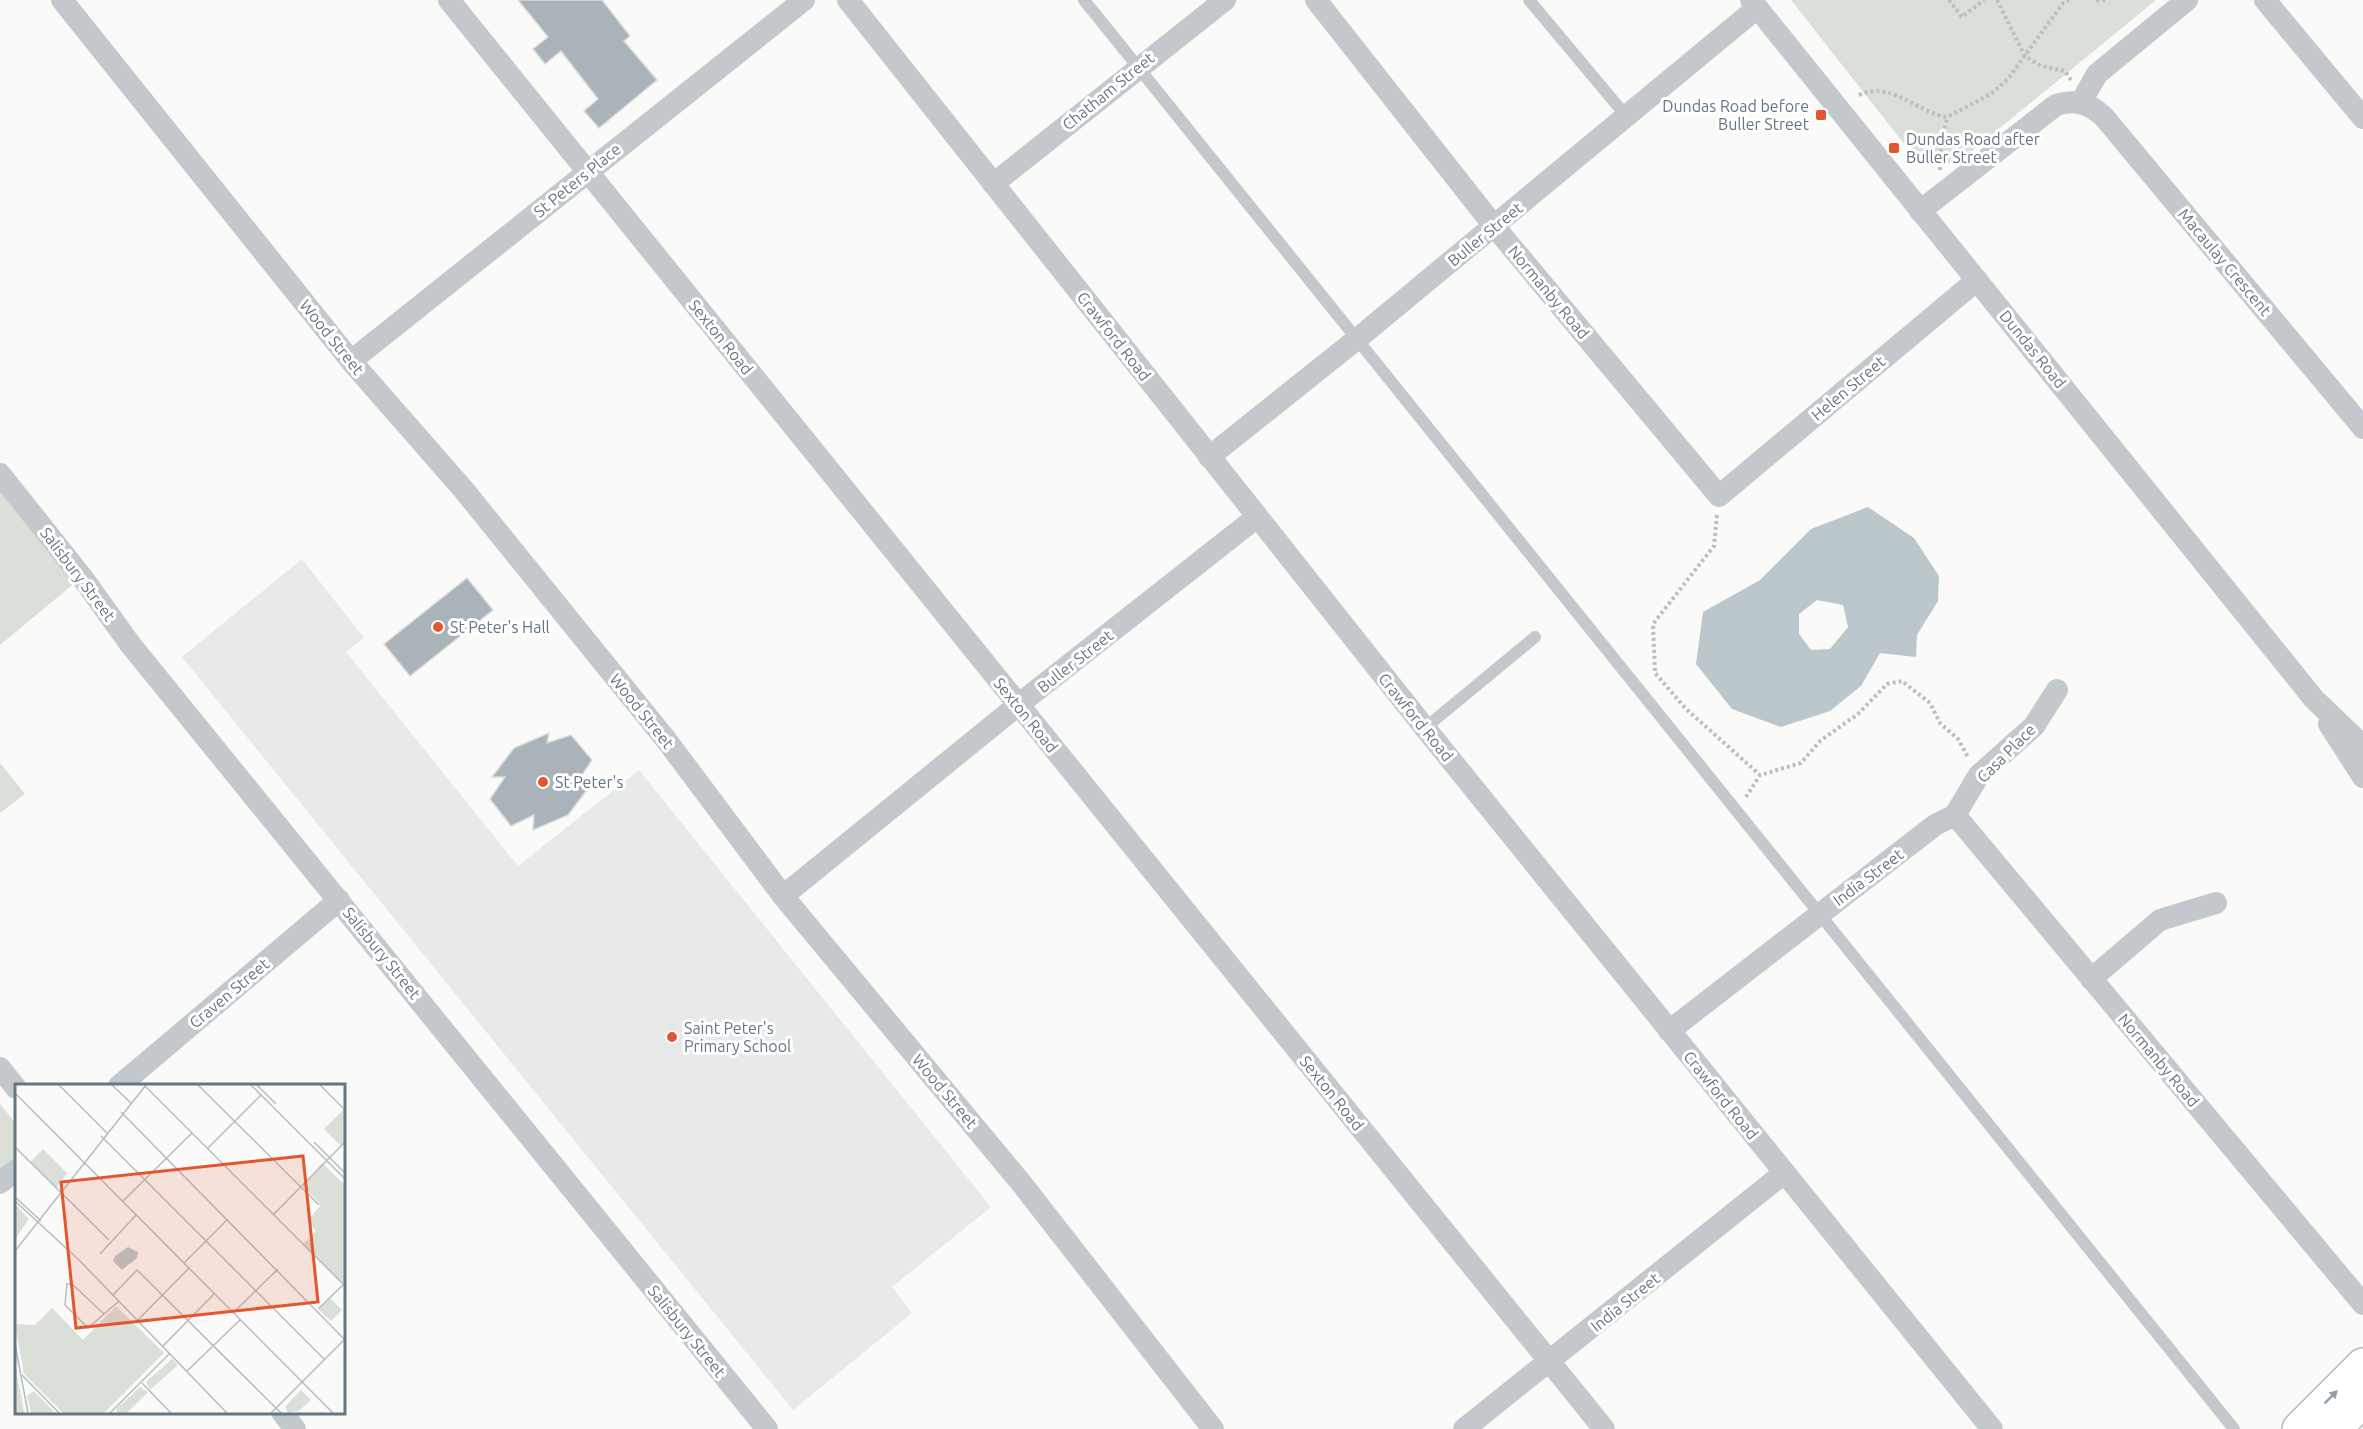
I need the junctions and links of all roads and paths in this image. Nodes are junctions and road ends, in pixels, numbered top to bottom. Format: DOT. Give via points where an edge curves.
graph roads {
  1 [pos="62,0"];
  2 [pos="449,0"];
  3 [pos="804,0"];
  4 [pos="848,0"];
  5 [pos="1084,0"];
  6 [pos="1225,0"];
  7 [pos="1316,0"];
  8 [pos="1529,0"];
  9 [pos="1949,0"];
  10 [pos="1984,0"];
  11 [pos="1997,0"];
  12 [pos="2069,0"];
  13 [pos="2096,0"];
  14 [pos="2106,0"];
  15 [pos="2187,0"];
  16 [pos="2265,0"];
  17 [pos="1754,4"];
  18 [pos="2025,56"];
  19 [pos="1138,67"];
  20 [pos="1859,95"];
  21 [pos="2081,102"];
  22 [pos="1628,117"];
  23 [pos="1947,117"];
  24 [pos="2363,118"];
  25 [pos="587,172"];
  26 [pos="1940,174"];
  27 [pos="993,184"];
  28 [pos="1920,211"];
  29 [pos="1494,226"];
  30 [pos="1977,280"];
  31 [pos="1357,339"];
  32 [pos="351,361"];
  33 [pos="2363,428"];
  34 [pos="1209,457"];
  35 [pos="0,474"];
  36 [pos="1719,496"];
  37 [pos="1257,517"];
  38 [pos="1534,637"];
  39 [pos="2057,690"];
  40 [pos="2314,699"];
  41 [pos="1018,705"];
  42 [pos="1425,728"];
  43 [pos="2363,746"];
  44 [pos="1760,775"];
  45 [pos="1979,776"];
  46 [pos="2363,777"];
  47 [pos="1737,810"];
  48 [pos="1955,815"];
  49 [pos="783,896"];
  50 [pos="339,900"];
  51 [pos="2216,903"];
  52 [pos="1819,914"];
  53 [pos="2091,979"];
  54 [pos="1669,1031"];
  55 [pos="0,1068"];
  56 [pos="121,1084"];
  57 [pos="15,1087"];
  58 [pos="15,1171"];
  59 [pos="1784,1173"];
  60 [pos="0,1183"];
  61 [pos="2363,1304"];
  62 [pos="1550,1362"];
  63 [pos="2363,1365"];
  64 [pos="2363,1401"];
  65 [pos="283,1414"];
  66 [pos="295,1429"];
  67 [pos="767,1429"];
  68 [pos="1213,1429"];
  69 [pos="1464,1429"];
  70 [pos="1604,1429"];
  71 [pos="1992,1429"];
  72 [pos="2234,1429"];
  73 [pos="2299,1429"];
  74 [pos="2334,1429"];
  1 -- 32 [label="street, Wood Street"];
  2 -- 25 [label="street, Sexton Road"];
  3 -- 25 [label="street, St Peters Place"];
  4 -- 27 [label="street, Crawford Road"];
  5 -- 19 [label="lane"];
  6 -- 19 [label="street, Chatham Street"];
  7 -- 29 [label="street, Normanby Road"];
  8 -- 22 [label="lane"];
  9 -- 10 [label="path" via="1962,16"];
  11 -- 18 [label="path"];
  12 -- 18 [label="path"];
  13 -- 14 [label="path"];
  15 -- 21 [label="street" via="2097,74"];
  16 -- 24 [label="street"];
  17 -- 22 [label="street, Buller Street"];
  17 -- 28 [label="street, Dundas Road"];
  18 -- 21 [label="path" via="2041,66 2065,71"];
  18 -- 23 [label="path" via="1991,94"];
  19 -- 27 [label="street, Chatham Street"];
  19 -- 31 [label="lane"];
  20 -- 23 [label="path" via="1869,90 1887,91 1920,110"];
  21 -- 28 [label="street" via="2067,102 2047,111"];
  21 -- 33 [label="street, Macaulay Crescent" via="2104,117"];
  22 -- 29 [label="street, Buller Street"];
  23 -- 26 [label="path"];
  25 -- 32 [label="street, St Peters Place"];
  25 -- 41 [label="street, Sexton Road"];
  27 -- 34 [label="street, Crawford Road"];
  28 -- 30 [label="street, Dundas Road"];
  29 -- 31 [label="street, Buller Street"];
  29 -- 36 [label="street, Normanby Road"];
  30 -- 36 [label="street, Helen Street"];
  30 -- 40 [label="street, Dundas Road"];
  31 -- 34 [label="street, Buller Street"];
  31 -- 47 [label="lane"];
  32 -- 49 [label="street, Wood Street" via="463,489 660,732"];
  34 -- 37 [label="street, Crawford Road"];
  35 -- 50 [label="street, Salisbury Street" via="130,644"];
  36 -- 44 [label="path" via="1714,546 1653,624 1655,673 1686,709"];
  37 -- 41 [label="street, Buller Street"];
  37 -- 42 [label="street, Crawford Road"];
  38 -- 42 [label="lane"];
  39 -- 45 [label="street, Casa Place" via="2034,726"];
  40 -- 43 [label="street, Dundas Road"];
  40 -- 46 [label="street, Dundas Road"];
  41 -- 49 [label="street, Buller Street"];
  41 -- 62 [label="street, Sexton Road"];
  42 -- 54 [label="street, Crawford Road"];
  44 -- 45 [label="path" via="1801,763 1820,741 1858,714 1887,684 1902,681 1930,703 1940,723 1958,739"];
  44 -- 47 [label="path"];
  45 -- 48 [label="street, Casa Place"];
  47 -- 52 [label="lane"];
  48 -- 52 [label="street, India Street" via="1935,825"];
  48 -- 53 [label="street, Normanby Road"];
  49 -- 68 [label="street, Wood Street" via="1022,1184"];
  50 -- 56 [label="street, Craven Street"];
  50 -- 67 [label="street, Salisbury Street"];
  51 -- 53 [label="street" via="2160,920"];
  52 -- 54 [label="street, India Street"];
  52 -- 72 [label="lane"];
  53 -- 61 [label="street, Normanby Road"];
  54 -- 59 [label="street, Crawford Road"];
  55 -- 57 [label="street"];
  58 -- 60 [label="street"];
  59 -- 62 [label="street, India Street"];
  59 -- 71 [label="street, Crawford Road"];
  62 -- 69 [label="street, India Street"];
  62 -- 70 [label="street, Sexton Road"];
  73 -- 63 [label="main road, one-way"];
  64 -- 74 [label="main road"];
  65 -- 66 [label="street"];
}
